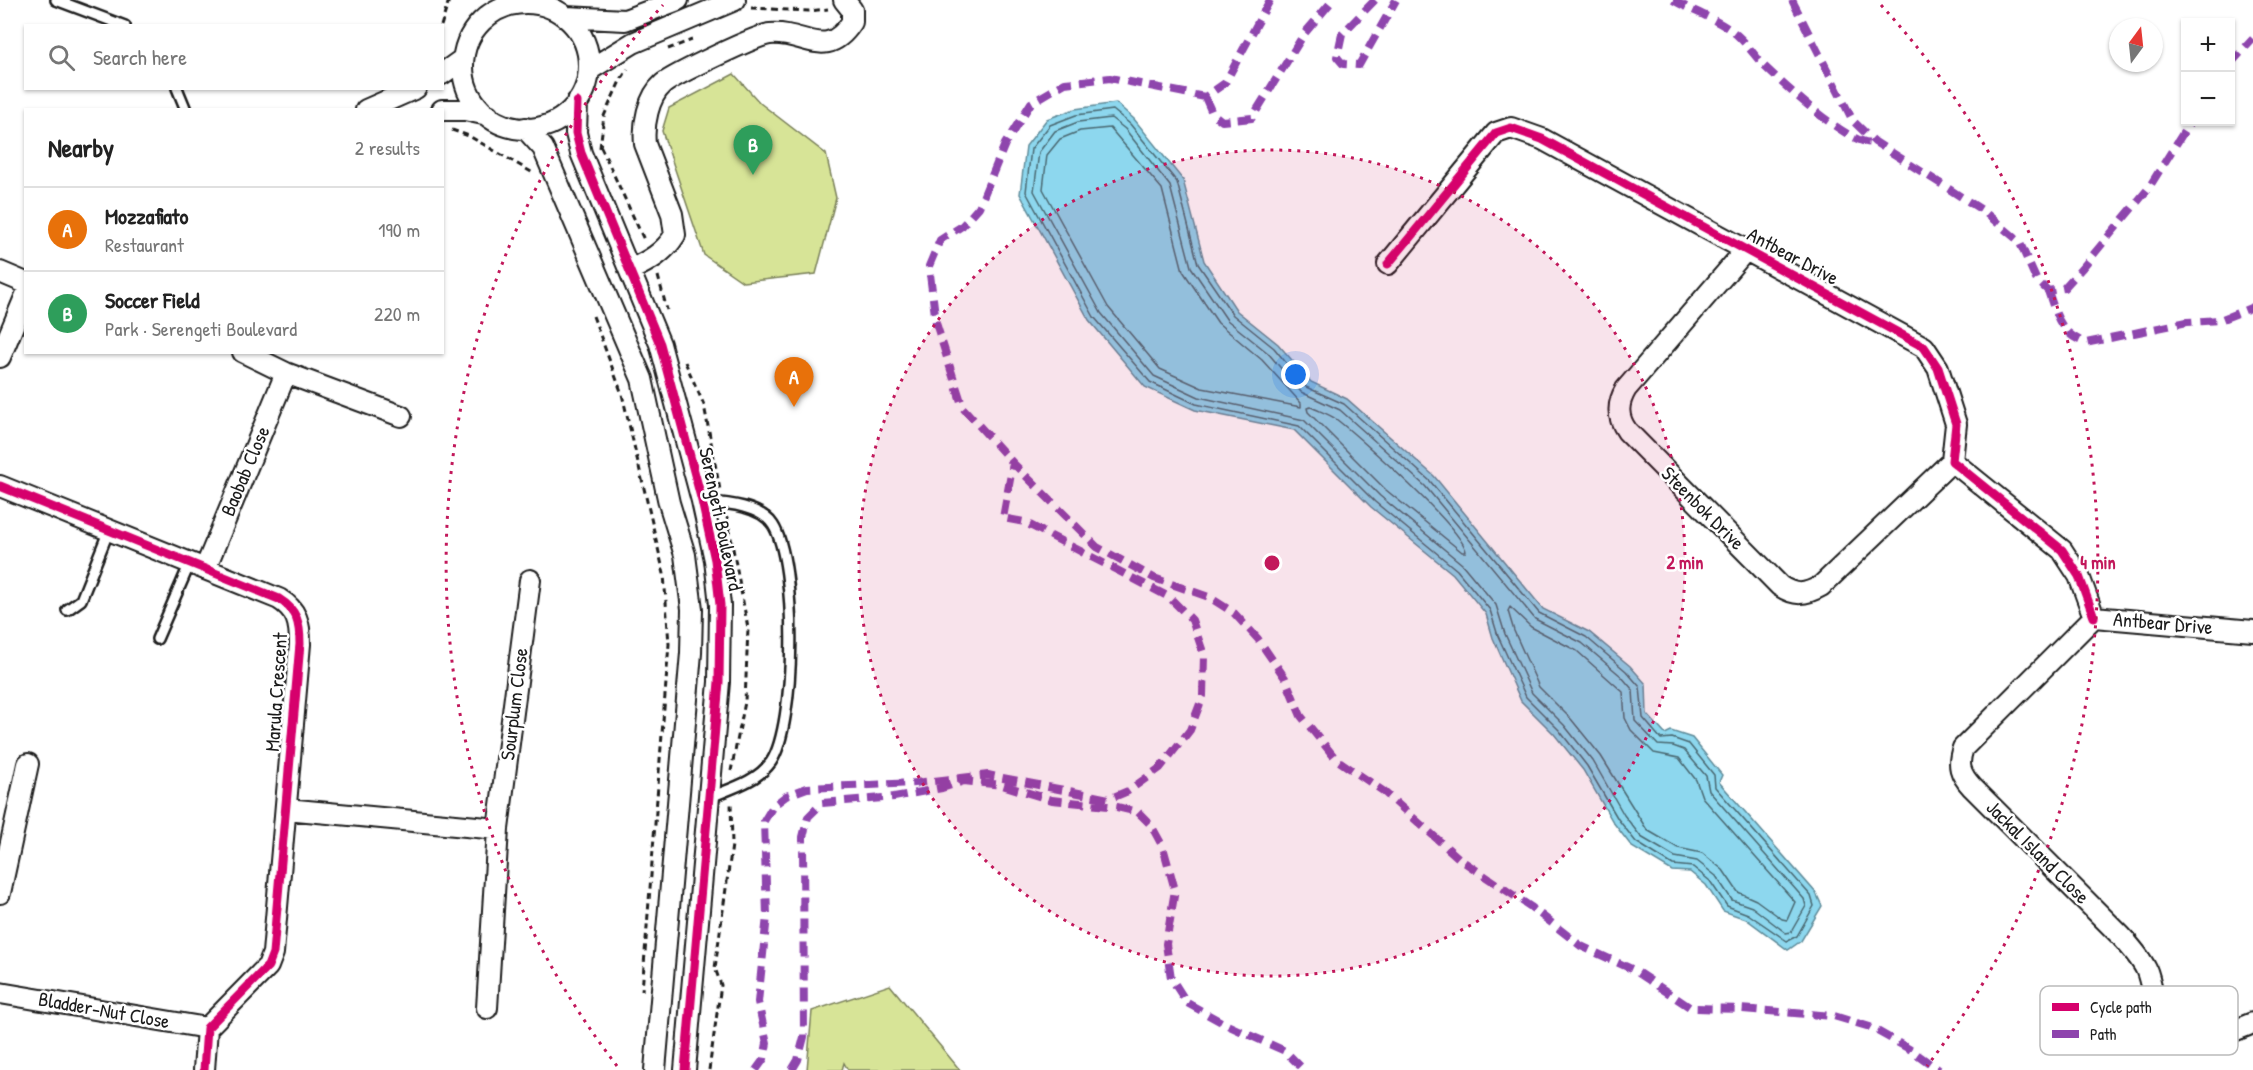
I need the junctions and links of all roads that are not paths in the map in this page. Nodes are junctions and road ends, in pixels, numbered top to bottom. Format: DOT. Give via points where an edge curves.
graph roads {
  1 [pos="56,0"];
  2 [pos="479,0"];
  3 [pos="678,0"];
  4 [pos="532,2"];
  5 [pos="839,2"];
  6 [pos="742,4"];
  7 [pos="566,17"];
  8 [pos="120,24"];
  9 [pos="476,27"];
  10 [pos="463,59"];
  11 [pos="589,70"];
  12 [pos="444,73"];
  13 [pos="178,90"];
  14 [pos="411,90"];
  15 [pos="577,102"];
  16 [pos="185,108"];
  17 [pos="371,108"];
  18 [pos="444,110"];
  19 [pos="488,115"];
  20 [pos="525,128"];
  21 [pos="1745,251"];
  22 [pos="1388,264"];
  23 [pos="630,270"];
  24 [pos="0,272"];
  25 [pos="24,281"];
  26 [pos="24,300"];
  27 [pos="247,354"];
  28 [pos="0,357"];
  29 [pos="286,373"];
  30 [pos="401,416"];
  31 [pos="1952,461"];
  32 [pos="0,486"];
  33 [pos="702,501"];
  34 [pos="109,530"];
  35 [pos="197,566"];
  36 [pos="530,580"];
  37 [pos="67,610"];
  38 [pos="2094,617"];
  39 [pos="2253,631"];
  40 [pos="157,639"];
  41 [pos="28,764"];
  42 [pos="708,798"];
  43 [pos="285,809"];
  44 [pos="498,829"];
  45 [pos="0,893"];
  46 [pos="2151,986"];
  47 [pos="0,993"];
  48 [pos="488,1008"];
  49 [pos="2253,1023"];
  50 [pos="207,1028"];
  51 [pos="2238,1029"];
  52 [pos="204,1070"];
  53 [pos="655,1070"];
  54 [pos="685,1070"];
  1 -- 8 [label="lane"];
  2 -- 9 [label="street"];
  3 -- 7 [label="street" via="625,20"];
  4 -- 7 [label="street"];
  4 -- 9 [label="street" via="490,13"];
  5 -- 23 [label="street" via="852,10 852,22 835,41 826,44 770,34 680,75 663,84 655,94 647,114 645,144 672,214 675,235 665,250"];
  6 -- 11 [label="street" via="633,43"];
  7 -- 11 [label="street" via="579,32"];
  9 -- 10 [label="street"];
  10 -- 12 [label="street"];
  10 -- 19 [label="street" via="466,87 477,106"];
  11 -- 15 [label="street"];
  13 -- 16 [label="lane"];
  14 -- 17 [label="street"];
  15 -- 20 [label="street" via="556,122"];
  15 -- 23 [label="street, Serengeti Boulevard" via="580,153"];
  18 -- 19 [label="street"];
  19 -- 20 [label="street" via="513,128"];
  20 -- 53 [label="street" via="543,148 552,166 642,380 669,503 685,555 692,609 692,653"];
  21 -- 22 [label="street, Antbear Drive" via="1582,160 1511,128 1496,133 1484,145"];
  21 -- 31 [label="street, Antbear Drive" via="1931,354 1956,424"];
  21 -- 31 [label="street, Steenbok Drive" via="1626,389 1619,414 1628,431 1764,569 1791,593 1802,594 1821,586"];
  23 -- 33 [label="street, Serengeti Boulevard" via="660,344"];
  24 -- 25 [label="street"];
  26 -- 28 [label="street"];
  27 -- 29 [label="street"];
  29 -- 30 [label="street"];
  29 -- 35 [label="street, Baobab Close"];
  31 -- 38 [label="street, Antbear Drive" via="2062,550 2079,576"];
  32 -- 34 [label="street, Marula Crescent"];
  33 -- 42 [label="street, Serengeti Boulevard" via="720,605 719,682"];
  33 -- 42 [label="lane" via="723,502 762,513 773,525 784,551 792,622 785,717 778,747 770,763 756,777"];
  34 -- 35 [label="street, Marula Crescent"];
  34 -- 37 [label="lane" via="81,600"];
  35 -- 40 [label="lane"];
  35 -- 43 [label="street, Marula Crescent" via="279,599 296,613 300,644"];
  36 -- 44 [label="street, Sourplum Close"];
  38 -- 39 [label="street, Antbear Drive"];
  38 -- 46 [label="street, Jackal Island Close" via="1963,748 1960,770 1972,787 2121,936 2139,957"];
  41 -- 45 [label="street"];
  42 -- 54 [label="street, Serengeti Boulevard"];
  43 -- 44 [label="street"];
  43 -- 50 [label="street, Marula Crescent" via="272,958"];
  44 -- 48 [label="street, Sourplum Close"];
  47 -- 50 [label="street, Bladder-Nut Close"];
  49 -- 51 [label="street, Jackal Island Close"];
  50 -- 52 [label="street"];
}
